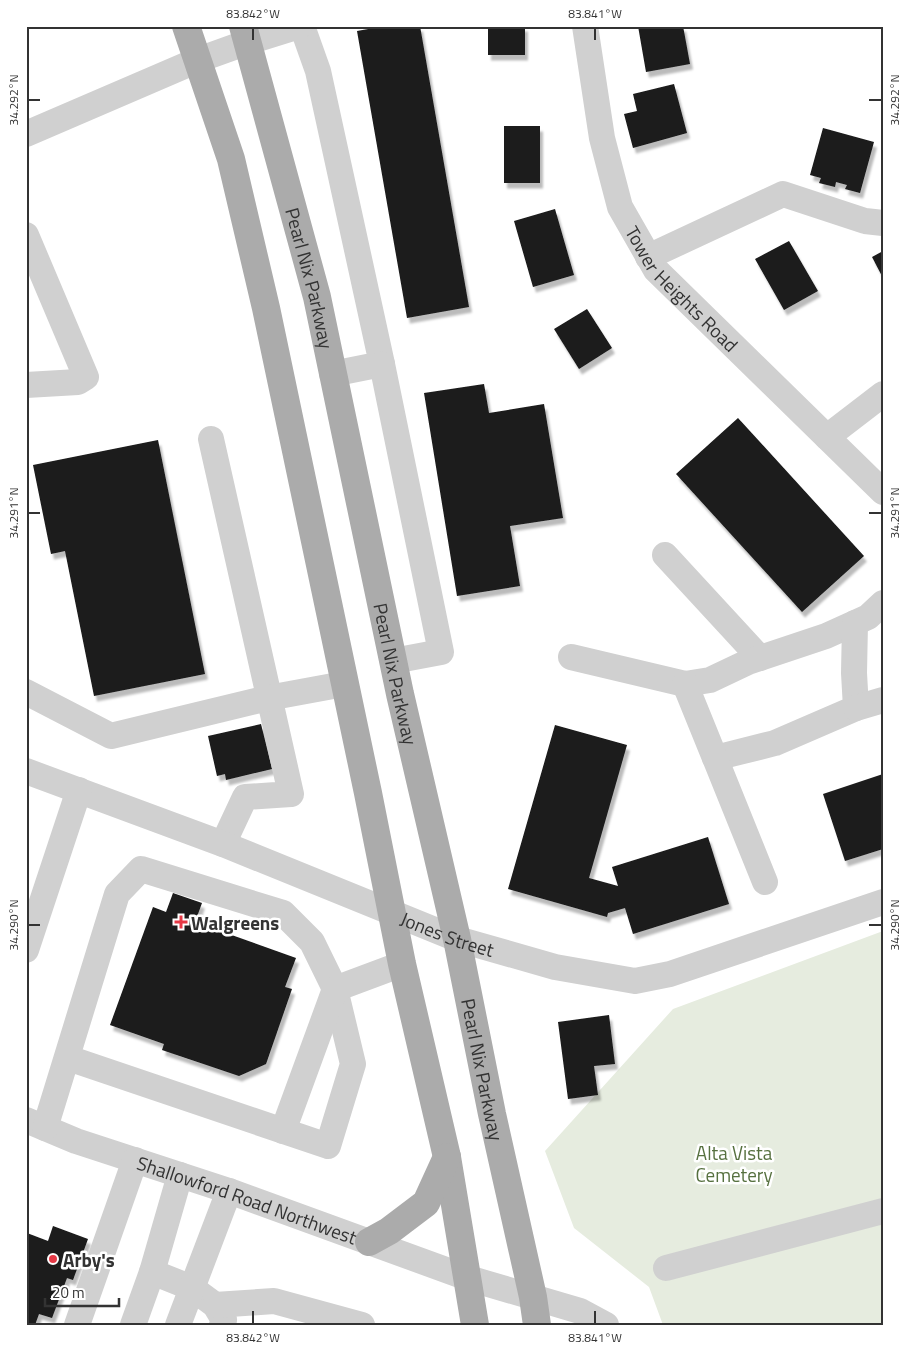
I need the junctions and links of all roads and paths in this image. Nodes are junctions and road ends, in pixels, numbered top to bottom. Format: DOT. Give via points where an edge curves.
graph roads {
  1 [pos="186,26"];
  2 [pos="300,26"];
  3 [pos="585,26"];
  4 [pos="245,34"];
  5 [pos="198,60"];
  6 [pos="26,134"];
  7 [pos="883,223"];
  8 [pos="26,235"];
  9 [pos="648,257"];
  10 [pos="382,364"];
  11 [pos="332,374"];
  12 [pos="26,385"];
  13 [pos="883,394"];
  14 [pos="827,437"];
  15 [pos="211,439"];
  16 [pos="883,492"];
  17 [pos="665,555"];
  18 [pos="883,603"];
  19 [pos="855,623"];
  20 [pos="571,657"];
  21 [pos="760,658"];
  22 [pos="393,661"];
  23 [pos="344,684"];
  24 [pos="685,684"];
  25 [pos="26,692"];
  26 [pos="268,698"];
  27 [pos="883,700"];
  28 [pos="856,708"];
  29 [pos="715,758"];
  30 [pos="26,771"];
  31 [pos="79,790"];
  32 [pos="223,844"];
  33 [pos="765,882"];
  34 [pos="883,902"];
  35 [pos="392,912"];
  36 [pos="457,939"];
  37 [pos="26,950"];
  38 [pos="402,964"];
  39 [pos="335,989"];
  40 [pos="68,1058"];
  41 [pos="33,1128"];
  42 [pos="282,1131"];
  43 [pos="448,1157"];
  44 [pos="135,1160"];
  45 [pos="180,1175"];
  46 [pos="230,1191"];
  47 [pos="883,1211"];
  48 [pos="369,1242"];
  49 [pos="666,1268"];
  50 [pos="152,1272"];
  51 [pos="468,1278"];
  52 [pos="192,1288"];
  53 [pos="533,1297"];
  54 [pos="219,1315"];
  55 [pos="77,1325"];
  56 [pos="133,1325"];
  57 [pos="178,1325"];
  58 [pos="362,1325"];
  59 [pos="475,1325"];
  60 [pos="537,1325"];
  61 [pos="606,1325"];
  1 -- 5 [label="main road"];
  2 -- 4 [label="street"];
  2 -- 10 [label="street" via="318,71"];
  3 -- 9 [label="street, Tower Heights Road" via="602,138 620,207"];
  4 -- 5 [label="street"];
  4 -- 11 [label="main road, Pearl Nix Parkway" via="317,297"];
  5 -- 6 [label="street"];
  5 -- 23 [label="main road" via="231,160 266,308"];
  7 -- 9 [label="street" via="865,221 783,194"];
  8 -- 12 [label="street" via="86,377 78,382"];
  9 -- 14 [label="street, Tower Heights Road" via="656,270"];
  10 -- 11 [label="street"];
  10 -- 22 [label="street" via="441,652"];
  11 -- 22 [label="main road, Pearl Nix Parkway"];
  13 -- 14 [label="street"];
  14 -- 16 [label="street, Tower Heights Road"];
  15 -- 26 [label="street"];
  17 -- 21 [label="street"];
  18 -- 19 [label="street" via="868,617"];
  19 -- 21 [label="street"];
  19 -- 28 [label="street"];
  20 -- 24 [label="street"];
  21 -- 24 [label="street" via="710,680"];
  22 -- 36 [label="main road, Pearl Nix Parkway"];
  23 -- 26 [label="street"];
  23 -- 35 [label="main road"];
  24 -- 29 [label="street"];
  25 -- 26 [label="street" via="111,736"];
  26 -- 32 [label="street" via="291,794 245,798"];
  27 -- 28 [label="street"];
  28 -- 29 [label="street" via="775,743"];
  29 -- 33 [label="street"];
  30 -- 31 [label="street, Jones Street"];
  31 -- 32 [label="street, Jones Street"];
  31 -- 37 [label="street"];
  32 -- 35 [label="street, Jones Street"];
  34 -- 36 [label="street, Jones Street" via="670,974 635,981 555,967"];
  35 -- 36 [label="street, Jones Street"];
  35 -- 38 [label="main road"];
  36 -- 53 [label="main road, Pearl Nix Parkway"];
  38 -- 39 [label="street"];
  38 -- 43 [label="main road"];
  39 -- 40 [label="street" via="312,942 283,913 142,869 117,894"];
  39 -- 42 [label="street"];
  39 -- 42 [label="street" via="353,1064 328,1146"];
  40 -- 41 [label="street"];
  40 -- 42 [label="street"];
  41 -- 44 [label="street, Shallowford Road Northwest"];
  43 -- 48 [label="main road" via="426,1203"];
  43 -- 51 [label="main road"];
  44 -- 45 [label="street, Shallowford Road Northwest"];
  44 -- 55 [label="street"];
  45 -- 46 [label="street, Shallowford Road Northwest"];
  45 -- 50 [label="street"];
  46 -- 48 [label="street, Shallowford Road Northwest"];
  46 -- 52 [label="street"];
  47 -- 49 [label="street"];
  48 -- 51 [label="street, Shallowford Road Northwest"];
  50 -- 52 [label="street"];
  50 -- 56 [label="street"];
  51 -- 53 [label="street, Shallowford Road Northwest"];
  51 -- 59 [label="main road"];
  52 -- 54 [label="street"];
  52 -- 57 [label="street"];
  53 -- 60 [label="main road, Pearl Nix Parkway"];
  53 -- 61 [label="street, Shallowford Road Northwest" via="580,1311"];
  54 -- 58 [label="street" via="274,1301"];
}
